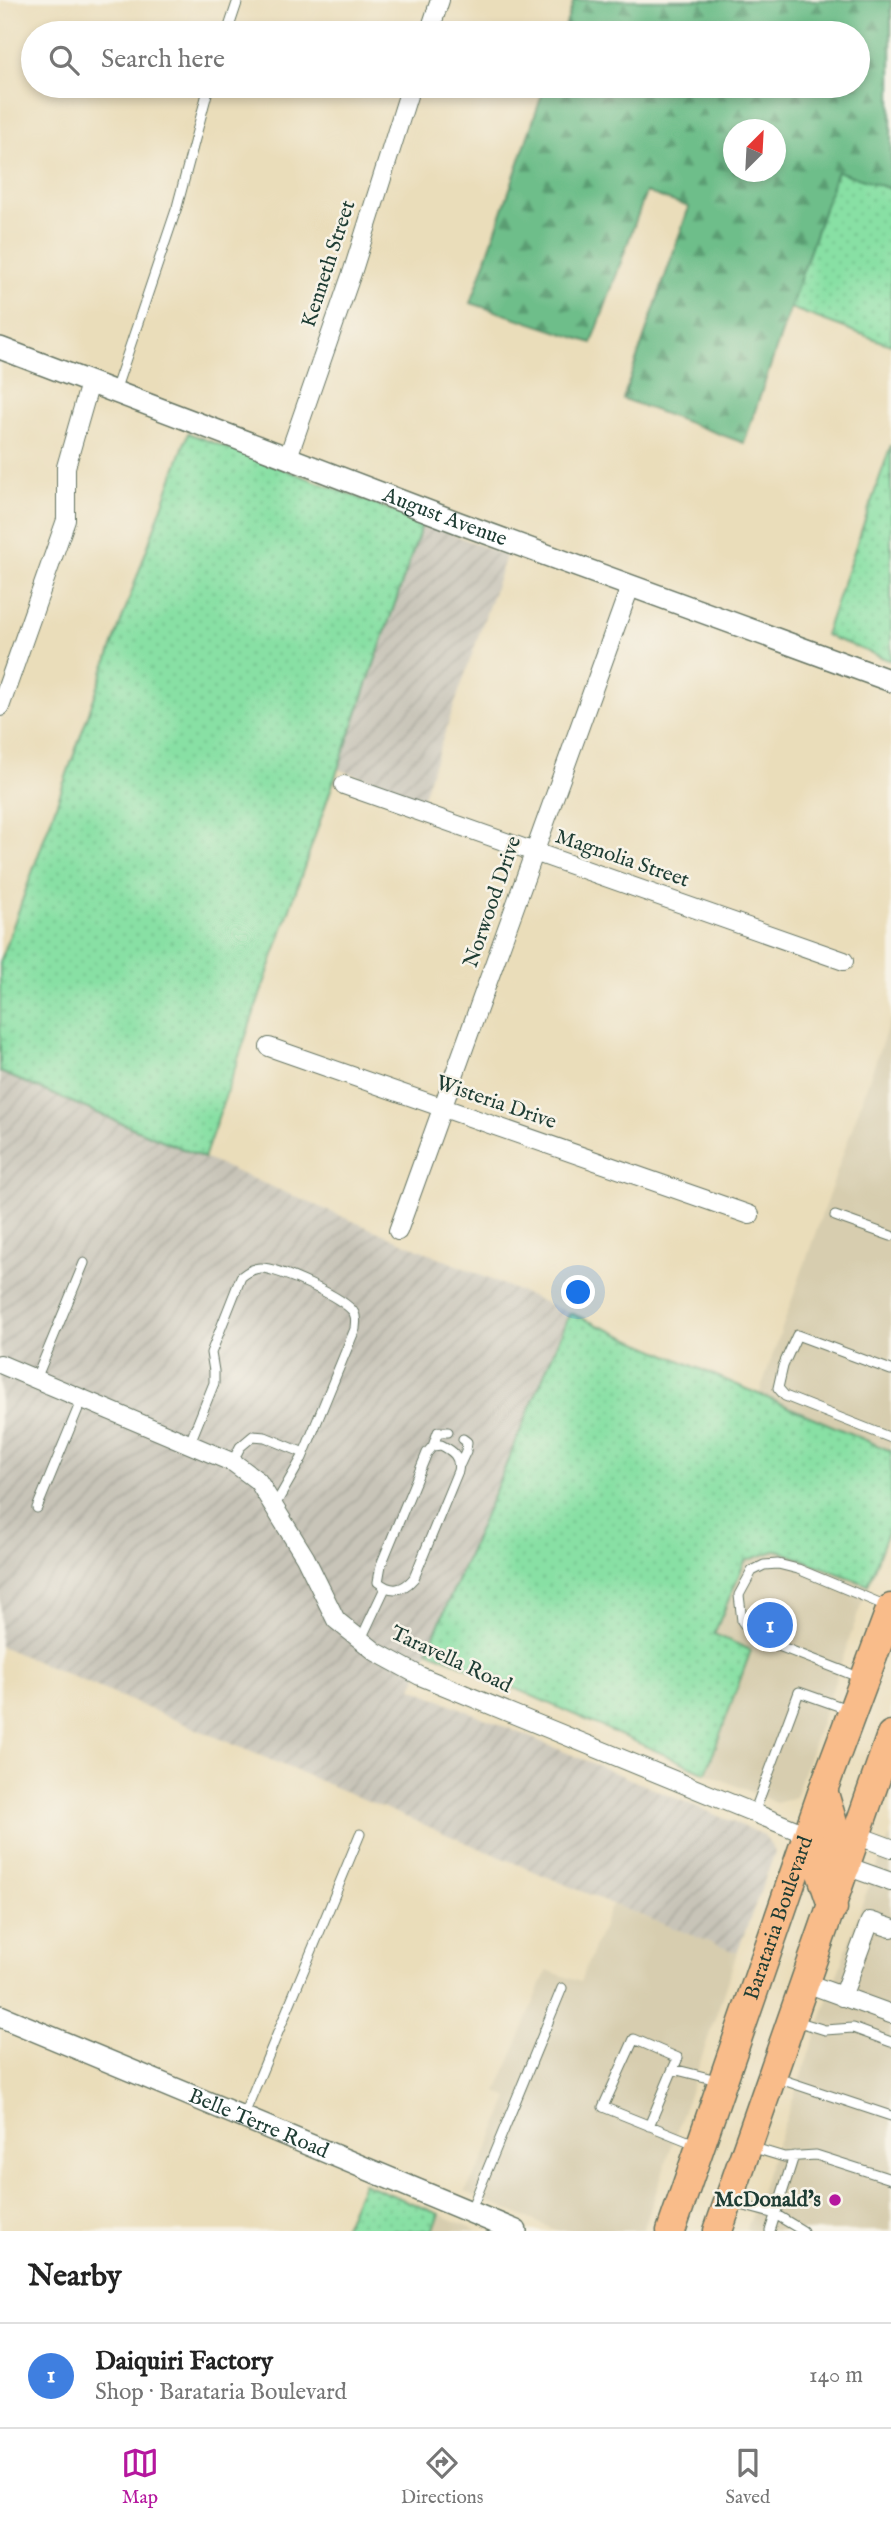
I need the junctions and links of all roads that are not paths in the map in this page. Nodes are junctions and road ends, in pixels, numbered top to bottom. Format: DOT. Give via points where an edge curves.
graph roads {
  1 [pos="238,0"];
  2 [pos="440,0"];
  3 [pos="231,21"];
  4 [pos="433,21"];
  5 [pos="206,98"];
  6 [pos="407,98"];
  7 [pos="0,348"];
  8 [pos="90,383"];
  9 [pos="115,393"];
  10 [pos="288,457"];
  11 [pos="630,587"];
  12 [pos="891,681"];
  13 [pos="0,708"];
  14 [pos="344,785"];
  15 [pos="534,852"];
  16 [pos="844,961"];
  17 [pos="269,1047"];
  18 [pos="444,1109"];
  19 [pos="750,1215"];
  20 [pos="835,1216"];
  21 [pos="398,1231"];
  22 [pos="891,1236"];
  23 [pos="84,1263"];
  24 [pos="0,1364"];
  25 [pos="891,1370"];
  26 [pos="36,1379"];
  27 [pos="82,1399"];
  28 [pos="448,1432"];
  29 [pos="891,1438"];
  30 [pos="463,1440"];
  31 [pos="189,1445"];
  32 [pos="433,1446"];
  33 [pos="304,1453"];
  34 [pos="232,1463"];
  35 [pos="460,1464"];
  36 [pos="274,1507"];
  37 [pos="37,1508"];
  38 [pos="386,1588"];
  39 [pos="891,1608"];
  40 [pos="361,1639"];
  41 [pos="864,1680"];
  42 [pos="852,1711"];
  43 [pos="891,1735"];
  44 [pos="886,1768"];
  45 [pos="823,1790"];
  46 [pos="754,1814"];
  47 [pos="360,1833"];
  48 [pos="808,1835"];
  49 [pos="856,1835"];
  50 [pos="891,1848"];
  51 [pos="846,1866"];
  52 [pos="891,1882"];
  53 [pos="832,1908"];
  54 [pos="891,1928"];
  55 [pos="806,1983"];
  56 [pos="562,1988"];
  57 [pos="842,1997"];
  58 [pos="891,2014"];
  59 [pos="0,2016"];
  60 [pos="792,2020"];
  61 [pos="891,2042"];
  62 [pos="673,2069"];
  63 [pos="772,2076"];
  64 [pos="722,2082"];
  65 [pos="891,2116"];
  66 [pos="243,2117"];
  67 [pos="649,2126"];
  68 [pos="700,2146"];
  69 [pos="748,2146"];
  70 [pos="794,2156"];
  71 [pos="891,2179"];
  72 [pos="729,2202"];
  73 [pos="470,2212"];
  74 [pos="775,2214"];
  75 [pos="516,2231"];
  76 [pos="671,2231"];
  77 [pos="718,2231"];
  78 [pos="770,2231"];
  79 [pos="803,2231"];
  1 -- 3 [label="lane"];
  2 -- 4 [label="street"];
  5 -- 9 [label="lane" via="177,208"];
  6 -- 10 [label="street, Kenneth Street"];
  7 -- 8 [label="street, August Avenue"];
  8 -- 9 [label="street, August Avenue"];
  8 -- 13 [label="street" via="66,467 66,520"];
  9 -- 10 [label="street, August Avenue"];
  10 -- 11 [label="street, August Avenue"];
  11 -- 12 [label="street, August Avenue"];
  11 -- 15 [label="street, Norwood Drive"];
  14 -- 15 [label="street, Magnolia Street"];
  15 -- 16 [label="street, Magnolia Street"];
  15 -- 18 [label="street, Norwood Drive"];
  17 -- 18 [label="street, Wisteria Drive"];
  18 -- 19 [label="street, Wisteria Drive"];
  18 -- 21 [label="street, Norwood Drive"];
  20 -- 22 [label="lane"];
  23 -- 26 [label="lane"];
  24 -- 26 [label="street, Taravella Road"];
  25 -- 29 [label="lane" via="797,1335 778,1388 785,1396"];
  26 -- 27 [label="street, Taravella Road"];
  27 -- 31 [label="street, Taravella Road"];
  27 -- 37 [label="lane"];
  28 -- 32 [label="lane" via="438,1432"];
  30 -- 35 [label="lane" via="468,1447"];
  31 -- 33 [label="lane" via="214,1383 211,1353 217,1334 242,1277 262,1268 314,1286 348,1305 356,1319"];
  31 -- 34 [label="street, Taravella Road"];
  32 -- 35 [label="lane" via="451,1450"];
  32 -- 38 [label="lane" via="381,1565 379,1582"];
  33 -- 34 [label="lane" via="253,1436 240,1447"];
  33 -- 36 [label="lane"];
  34 -- 36 [label="street, Taravella Road" via="258,1481"];
  35 -- 38 [label="lane" via="414,1578 407,1587"];
  36 -- 40 [label="street, Taravella Road" via="336,1620"];
  38 -- 40 [label="lane"];
  39 -- 41 [label="main road, Barataria Boulevard"];
  39 -- 41 [label="lane" via="778,1564 752,1571 739,1595 742,1621 753,1636"];
  40 -- 46 [label="street, Taravella Road" via="420,1676"];
  41 -- 42 [label="main road, Barataria Boulevard"];
  42 -- 45 [label="main road, Barataria Boulevard"];
  42 -- 46 [label="lane" via="799,1692"];
  43 -- 44 [label="main road"];
  44 -- 49 [label="main road"];
  45 -- 48 [label="main road, Barataria Boulevard"];
  45 -- 51 [label="main road"];
  46 -- 48 [label="street, Taravella Road"];
  47 -- 66 [label="lane"];
  48 -- 53 [label="main road"];
  48 -- 64 [label="main road, Barataria Boulevard"];
  49 -- 50 [label="street"];
  49 -- 51 [label="main road"];
  51 -- 52 [label="street"];
  51 -- 53 [label="main road"];
  53 -- 55 [label="main road"];
  54 -- 57 [label="street" via="870,1921"];
  55 -- 57 [label="street"];
  55 -- 60 [label="main road"];
  56 -- 73 [label="lane"];
  57 -- 58 [label="street"];
  59 -- 66 [label="street, Belle Terre Road"];
  60 -- 61 [label="lane" via="825,2030 853,2028"];
  60 -- 63 [label="main road"];
  62 -- 64 [label="lane"];
  62 -- 67 [label="lane"];
  62 -- 67 [label="lane" via="677,2058 634,2039 603,2107"];
  63 -- 65 [label="lane"];
  63 -- 69 [label="main road"];
  64 -- 68 [label="main road, Barataria Boulevard"];
  66 -- 73 [label="street, Belle Terre Road"];
  67 -- 68 [label="lane"];
  68 -- 76 [label="main road, Barataria Boulevard"];
  69 -- 70 [label="lane"];
  69 -- 72 [label="main road"];
  70 -- 71 [label="lane" via="816,2155"];
  70 -- 74 [label="lane"];
  72 -- 74 [label="lane"];
  72 -- 77 [label="main road"];
  73 -- 75 [label="street, Belle Terre Road"];
  74 -- 78 [label="lane"];
  74 -- 79 [label="lane"];
}
